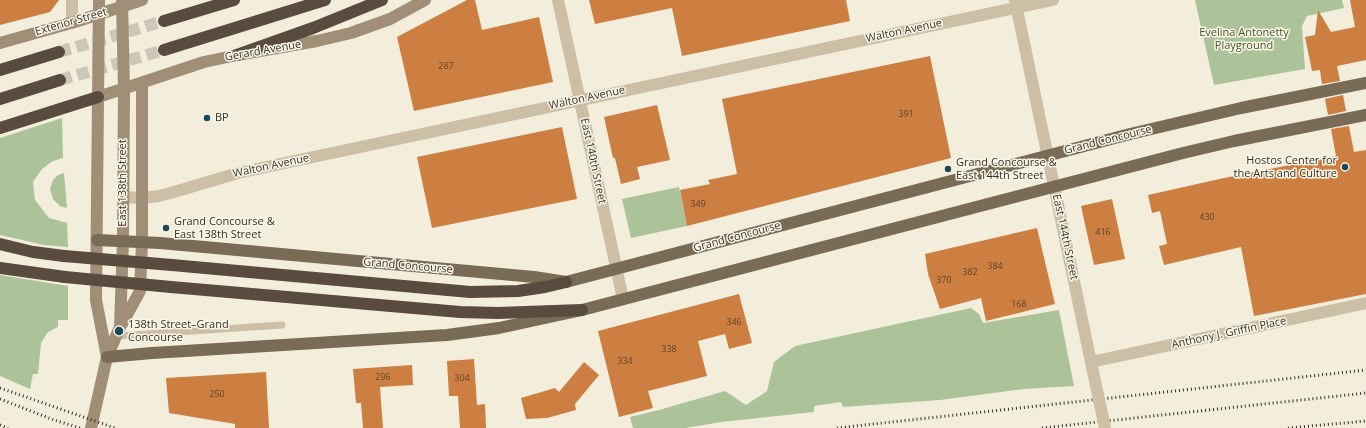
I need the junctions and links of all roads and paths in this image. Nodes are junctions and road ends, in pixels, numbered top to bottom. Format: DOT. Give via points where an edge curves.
graph roads {
  1 [pos="72,0"];
  2 [pos="99,0"];
  3 [pos="142,0"];
  4 [pos="234,0"];
  5 [pos="325,0"];
  6 [pos="382,0"];
  7 [pos="425,0"];
  8 [pos="558,0"];
  9 [pos="1053,0"];
  10 [pos="122,3"];
  11 [pos="1016,4"];
  12 [pos="99,14"];
  13 [pos="164,21"];
  14 [pos="72,23"];
  15 [pos="0,43"];
  16 [pos="164,50"];
  17 [pos="59,52"];
  18 [pos="237,55"];
  19 [pos="0,70"];
  20 [pos="60,80"];
  21 [pos="142,83"];
  22 [pos="1366,83"];
  23 [pos="124,89"];
  24 [pos="98,97"];
  25 [pos="0,99"];
  26 [pos="579,100"];
  27 [pos="1366,115"];
  28 [pos="0,128"];
  29 [pos="1048,155"];
  30 [pos="1055,187"];
  31 [pos="123,197"];
  32 [pos="142,198"];
  33 [pos="97,240"];
  34 [pos="123,241"];
  35 [pos="142,242"];
  36 [pos="0,244"];
  37 [pos="0,268"];
  38 [pos="616,268"];
  39 [pos="566,282"];
  40 [pos="623,299"];
  41 [pos="1366,303"];
  42 [pos="582,310"];
  43 [pos="282,325"];
  44 [pos="118,331"];
  45 [pos="107,357"];
  46 [pos="1092,365"];
  47 [pos="91,428"];
  48 [pos="1105,428"];
  1 -- 14 [label="street"];
  2 -- 12 [label="main road, East 138th Street"];
  3 -- 10 [label="main road, Exterior Street"];
  4 -- 13 [label="highway"];
  5 -- 16 [label="highway"];
  6 -- 18 [label="highway"];
  7 -- 18 [label="main road, Gerard Avenue" via="390,19 351,33 317,42"];
  8 -- 26 [label="street, East 140th Street"];
  9 -- 11 [label="street, Walton Avenue"];
  10 -- 12 [label="main road, Exterior Street"];
  10 -- 23 [label="main road, East 138th Street"];
  11 -- 26 [label="street, Walton Avenue"];
  11 -- 29 [label="street, East 144th Street"];
  12 -- 14 [label="main road, Exterior Street"];
  12 -- 24 [label="main road, East 138th Street"];
  14 -- 15 [label="main road, Exterior Street"];
  17 -- 19 [label="highway"];
  18 -- 21 [label="main road, Gerard Avenue" via="204,62"];
  20 -- 25 [label="highway"];
  21 -- 23 [label="main road, Gerard Avenue"];
  21 -- 32 [label="main road"];
  22 -- 29 [label="main road, Grand Concourse" via="1162,126"];
  23 -- 24 [label="main road, Gerard Avenue"];
  23 -- 31 [label="main road, East 138th Street"];
  24 -- 28 [label="highway"];
  24 -- 33 [label="main road, East 138th Street"];
  26 -- 32 [label="street, Walton Avenue" via="238,173 174,192"];
  26 -- 38 [label="street, East 140th Street"];
  27 -- 30 [label="main road" via="1208,147"];
  29 -- 30 [label="street, East 144th Street"];
  29 -- 38 [label="main road, Grand Concourse"];
  30 -- 40 [label="main road"];
  30 -- 46 [label="street, East 144th Street"];
  31 -- 32 [label="street, Walton Avenue"];
  31 -- 34 [label="main road, East 138th Street"];
  32 -- 35 [label="main road"];
  33 -- 34 [label="main road, Grand Concourse"];
  33 -- 45 [label="main road, East 138th Street" via="96,300"];
  34 -- 35 [label="main road, Grand Concourse"];
  34 -- 44 [label="main road, East 138th Street"];
  35 -- 39 [label="main road, Grand Concourse"];
  35 -- 44 [label="main road" via="140,291"];
  36 -- 39 [label="highway, bridge" via="64,256 470,292 518,291"];
  37 -- 42 [label="highway, bridge" via="65,277 460,312 498,314"];
  38 -- 39 [label="main road, Grand Concourse"];
  38 -- 40 [label="street, East 140th Street"];
  40 -- 42 [label="main road"];
  41 -- 46 [label="street, Anthony J. Griffin Place"];
  42 -- 45 [label="main road" via="499,328 447,335 152,352"];
  43 -- 44 [label="lane"];
  44 -- 45 [label="main road, East 138th Street"];
  45 -- 47 [label="main road, East 138th Street"];
  46 -- 48 [label="street, East 144th Street, bridge"];
}
